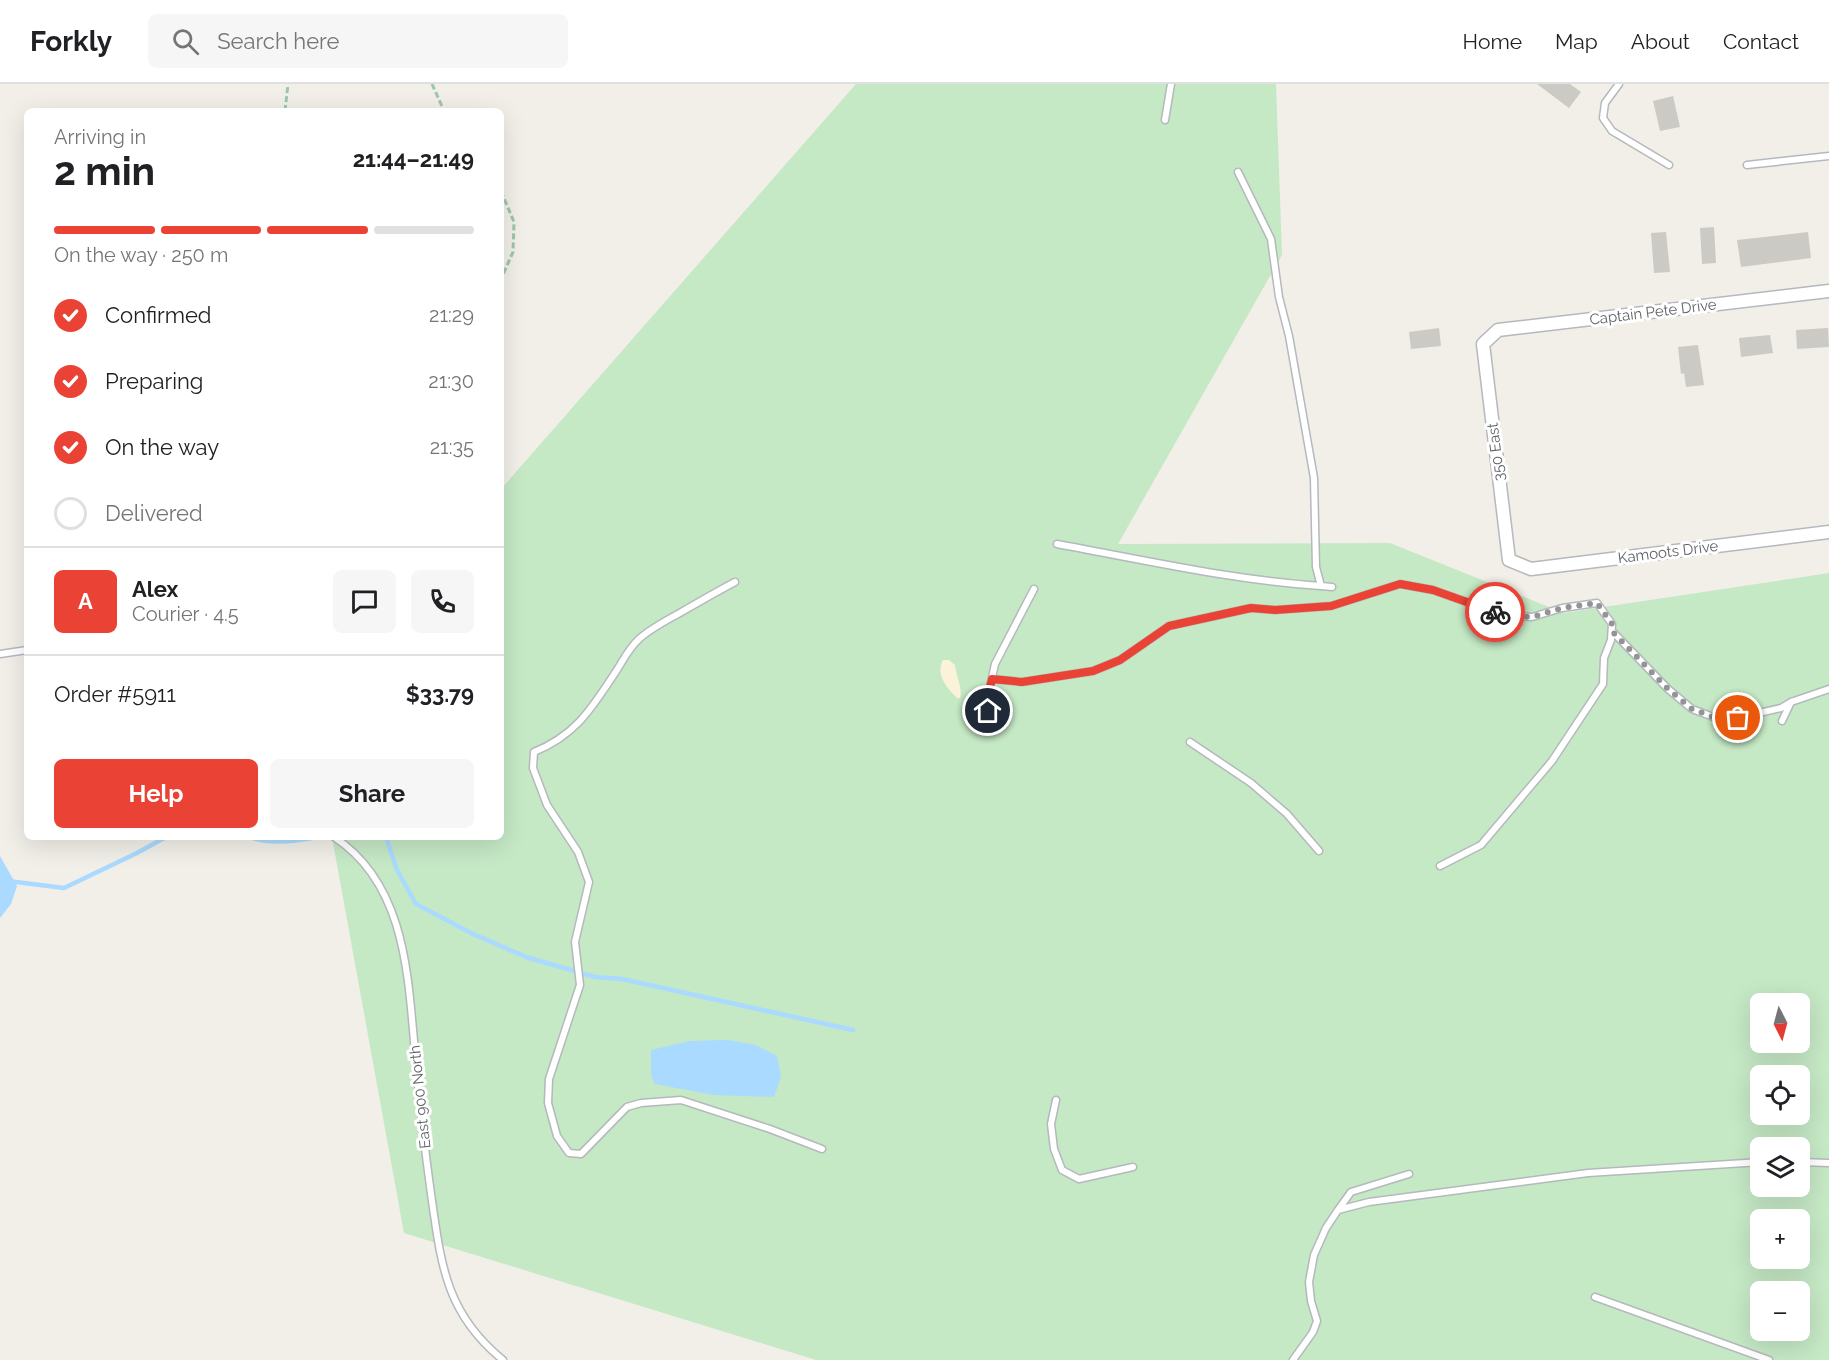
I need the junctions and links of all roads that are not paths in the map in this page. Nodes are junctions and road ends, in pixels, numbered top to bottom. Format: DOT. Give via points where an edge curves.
graph roads {
  1 [pos="1171,84"];
  2 [pos="1619,84"];
  3 [pos="1165,120"];
  4 [pos="1829,156"];
  5 [pos="1669,165"];
  6 [pos="1747,165"];
  7 [pos="1238,172"];
  8 [pos="1829,291"];
  9 [pos="1483,344"];
  10 [pos="1829,532"];
  11 [pos="1057,544"];
  12 [pos="1509,560"];
  13 [pos="735,582"];
  14 [pos="1320,586"];
  15 [pos="1332,587"];
  16 [pos="1034,589"];
  17 [pos="1612,631"];
  18 [pos="24,650"];
  19 [pos="0,654"];
  20 [pos="992,679"];
  21 [pos="1829,689"];
  22 [pos="1791,702"];
  23 [pos="988,711"];
  24 [pos="1782,721"];
  25 [pos="1190,742"];
  26 [pos="338,840"];
  27 [pos="1319,851"];
  28 [pos="1440,866"];
  29 [pos="1056,1100"];
  30 [pos="822,1149"];
  31 [pos="1810,1162"];
  32 [pos="1750,1163"];
  33 [pos="1829,1163"];
  34 [pos="1133,1167"];
  35 [pos="1409,1174"];
  36 [pos="1338,1210"];
  37 [pos="1595,1297"];
  38 [pos="503,1360"];
  39 [pos="1293,1360"];
  40 [pos="1769,1360"];
  1 -- 3 [label="lane"];
  2 -- 5 [label="lane" via="1605,103 1603,118 1612,131"];
  4 -- 6 [label="lane"];
  7 -- 14 [label="lane" via="1270,239 1314,478"];
  8 -- 9 [label="street, Captain Pete Drive" via="1498,330"];
  9 -- 12 [label="street, 350 East"];
  10 -- 12 [label="street, Kamoots Drive" via="1532,569"];
  11 -- 14 [label="lane" via="1243,577"];
  13 -- 30 [label="lane" via="641,637 578,725 534,752 533,768 547,805 578,852 589,882 575,942 580,985 549,1079 548,1103 557,1136 569,1153 581,1154 627,1107 681,1100"];
  14 -- 15 [label="lane"];
  16 -- 20 [label="lane" via="995,664"];
  17 -- 20 [label="lane" via="1612,624 1597,603 1532,617 1503,615 1433,590 1400,584 1331,606 1251,608 1169,626 1120,660 1093,671 1022,682"];
  17 -- 22 [label="lane" via="1692,709 1724,721"];
  17 -- 28 [label="lane" via="1604,658 1603,684 1552,761 1481,845"];
  18 -- 19 [label="lane"];
  20 -- 23 [label="lane"];
  21 -- 22 [label="lane"];
  22 -- 24 [label="lane"];
  25 -- 27 [label="lane" via="1251,783 1287,814"];
  26 -- 38 [label="lane, East 900 North" via="372,872 396,922 407,977 440,1257 454,1300 465,1319"];
  29 -- 34 [label="lane" via="1051,1124 1062,1170 1079,1179"];
  31 -- 33 [label="lane"];
  32 -- 36 [label="lane" via="1588,1173"];
  35 -- 36 [label="lane" via="1351,1192"];
  36 -- 39 [label="lane" via="1314,1255 1309,1282 1317,1321"];
  37 -- 40 [label="lane"];
}
